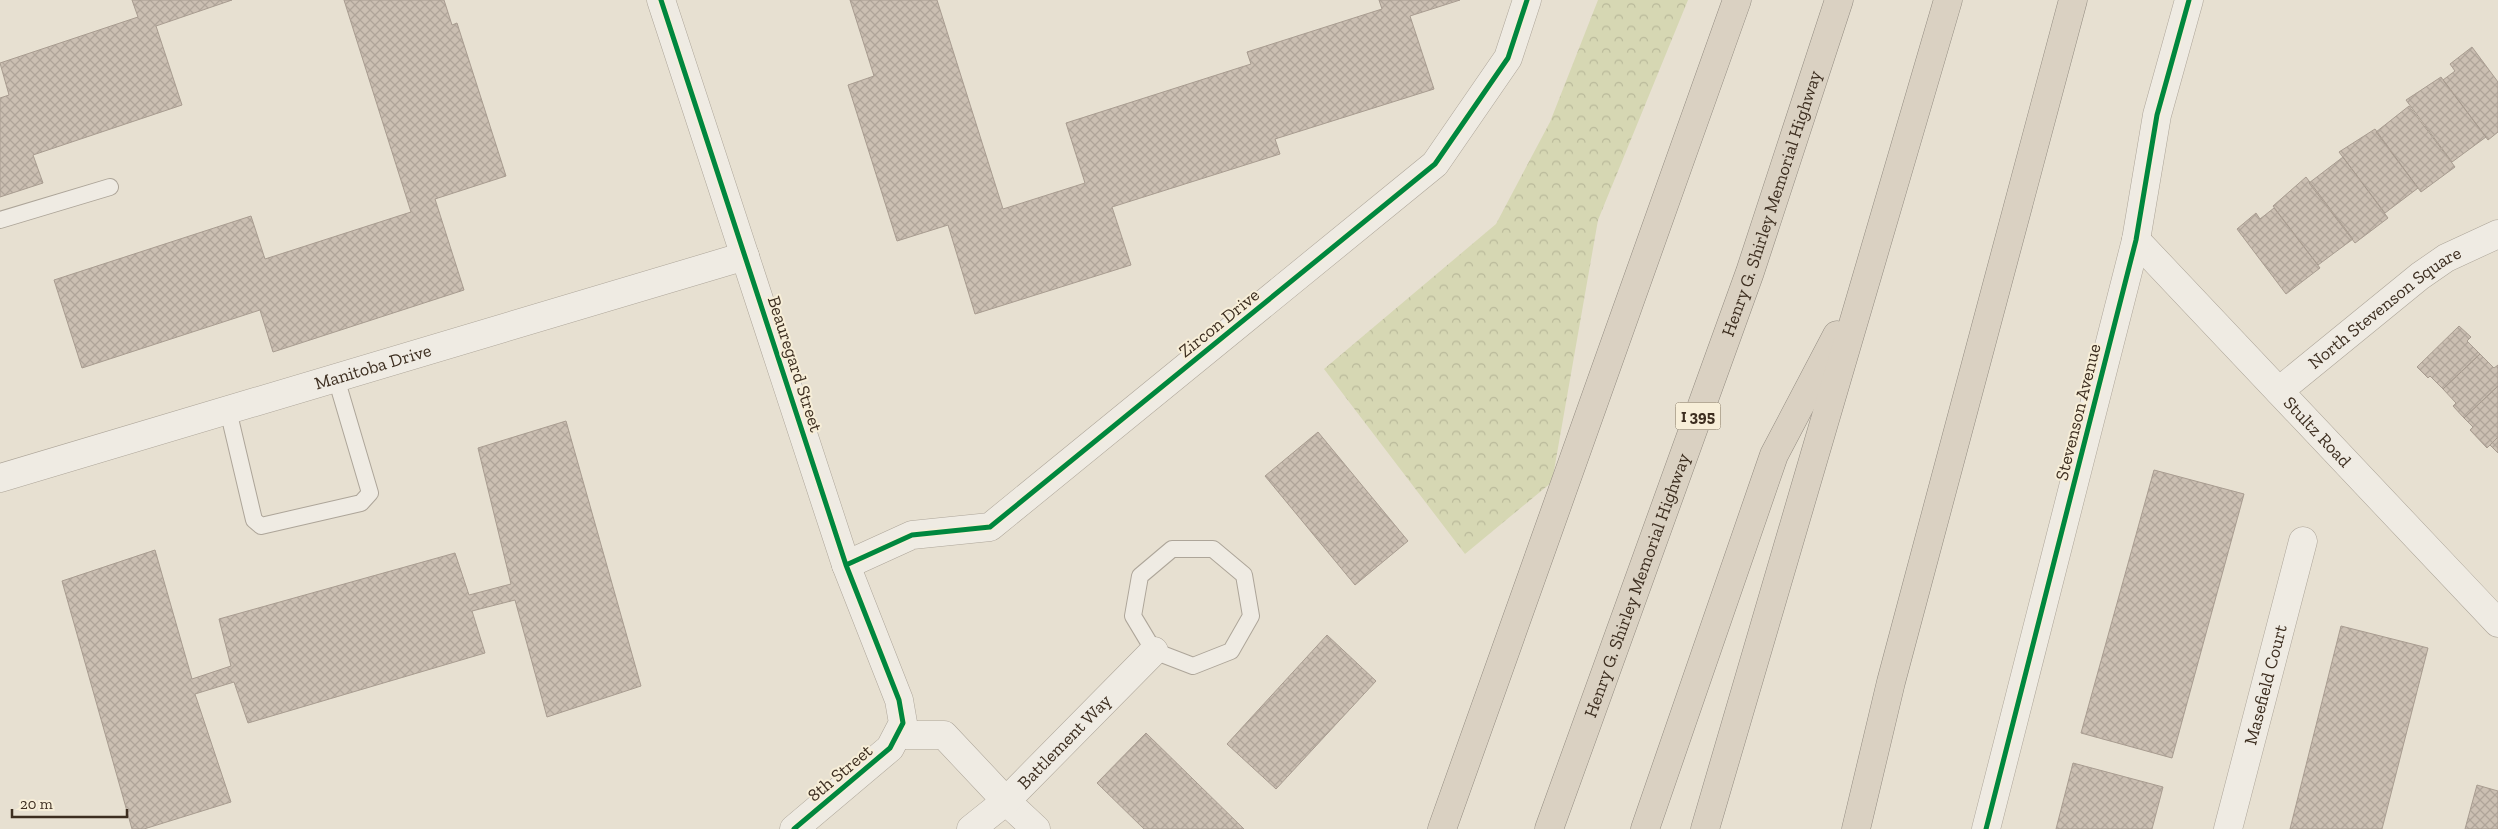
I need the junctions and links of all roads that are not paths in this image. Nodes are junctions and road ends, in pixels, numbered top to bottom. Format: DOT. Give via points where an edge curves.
graph roads {
  1 [pos="661,0"];
  2 [pos="1527,0"];
  3 [pos="1737,0"];
  4 [pos="1839,0"];
  5 [pos="1948,0"];
  6 [pos="2073,0"];
  7 [pos="2188,0"];
  8 [pos="110,187"];
  9 [pos="0,220"];
  10 [pos="2498,234"];
  11 [pos="2136,240"];
  12 [pos="745,256"];
  13 [pos="1864,283"];
  14 [pos="336,378"];
  15 [pos="2279,391"];
  16 [pos="228,410"];
  17 [pos="0,478"];
  18 [pos="2303,541"];
  19 [pos="846,565"];
  20 [pos="2498,623"];
  21 [pos="1154,651"];
  22 [pos="899,735"];
  23 [pos="1006,802"];
  24 [pos="794,829"];
  25 [pos="971,829"];
  26 [pos="1036,829"];
  27 [pos="1442,829"];
  28 [pos="1549,829"];
  29 [pos="1645,829"];
  30 [pos="1705,829"];
  31 [pos="1856,829"];
  32 [pos="1986,829"];
  33 [pos="2228,829"];
  1 -- 12 [label="street, Beauregard Street"];
  2 -- 19 [label="street, Zircon Drive" via="1508,58 1435,164 990,527 912,535"];
  3 -- 27 [label="highway"];
  4 -- 28 [label="highway, Henry G. Shirley Memorial Highway / I 395" via="1750,272"];
  5 -- 13 [label="highway"];
  6 -- 31 [label="highway" via="1891,682"];
  7 -- 11 [label="street, Stevenson Avenue" via="2157,115"];
  8 -- 9 [label="lane"];
  10 -- 15 [label="street, North Stevenson Square" via="2446,258 2420,276"];
  11 -- 15 [label="street, Stultz Road"];
  11 -- 32 [label="street, Stevenson Avenue"];
  12 -- 14 [label="street, Manitoba Drive"];
  12 -- 19 [label="street, Beauregard Street"];
  13 -- 29 [label="highway" via="1774,455"];
  13 -- 30 [label="highway"];
  14 -- 16 [label="street, Manitoba Drive"];
  14 -- 16 [label="lane" via="370,493 361,503 261,526 254,520"];
  15 -- 20 [label="street, Stultz Road"];
  16 -- 17 [label="street, Manitoba Drive"];
  18 -- 33 [label="street, Masefield Court"];
  19 -- 22 [label="street, Beauregard Street" via="899,700 903,723"];
  21 -- 21 [label="lane" via="1133,616 1140,576 1172,549 1213,549 1244,576 1251,616 1231,651 1193,666"];
  21 -- 23 [label="street, Battlement Way"];
  22 -- 23 [label="street" via="944,735"];
  22 -- 24 [label="street, 8th Street" via="890,748"];
  23 -- 25 [label="street, Battlement Way"];
  23 -- 26 [label="street"];
}
